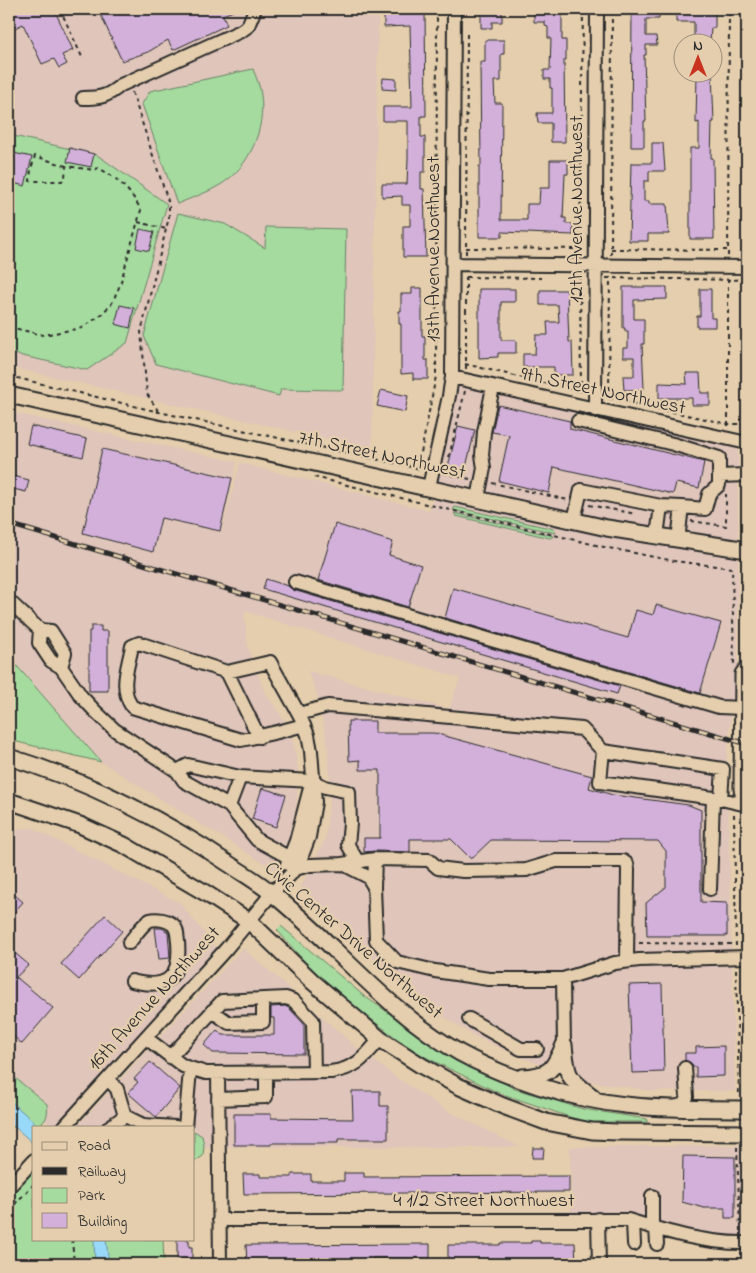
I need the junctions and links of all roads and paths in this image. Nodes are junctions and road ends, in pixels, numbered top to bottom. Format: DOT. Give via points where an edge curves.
graph roads {
  1 [pos="60,9"];
  2 [pos="255,9"];
  3 [pos="437,9"];
  4 [pos="454,9"];
  5 [pos="583,9"];
  6 [pos="597,9"];
  7 [pos="612,9"];
  8 [pos="729,9"];
  9 [pos="466,29"];
  10 [pos="84,57"];
  11 [pos="131,90"];
  12 [pos="82,98"];
  13 [pos="66,166"];
  14 [pos="138,222"];
  15 [pos="166,229"];
  16 [pos="453,264"];
  17 [pos="596,266"];
  18 [pos="747,267"];
  19 [pos="542,278"];
  20 [pos="580,278"];
  21 [pos="728,280"];
  22 [pos="747,280"];
  23 [pos="9,327"];
  24 [pos="9,376"];
  25 [pos="452,377"];
  26 [pos="493,387"];
  27 [pos="465,391"];
  28 [pos="9,395"];
  29 [pos="598,411"];
  30 [pos="159,412"];
  31 [pos="633,418"];
  32 [pos="578,421"];
  33 [pos="728,424"];
  34 [pos="747,424"];
  35 [pos="600,426"];
  36 [pos="676,427"];
  37 [pos="630,433"];
  38 [pos="718,436"];
  39 [pos="747,443"];
  40 [pos="673,444"];
  41 [pos="714,457"];
  42 [pos="447,464"];
  43 [pos="747,475"];
  44 [pos="719,476"];
  45 [pos="429,487"];
  46 [pos="478,498"];
  47 [pos="408,500"];
  48 [pos="660,506"];
  49 [pos="682,507"];
  50 [pos="574,520"];
  51 [pos="657,536"];
  52 [pos="678,540"];
  53 [pos="747,550"];
  54 [pos="732,568"];
  55 [pos="295,582"];
  56 [pos="9,600"];
  57 [pos="747,669"];
  58 [pos="227,672"];
  59 [pos="742,708"];
  60 [pos="302,720"];
  61 [pos="259,737"];
  62 [pos="603,751"];
  63 [pos="9,757"];
  64 [pos="177,771"];
  65 [pos="240,777"];
  66 [pos="312,781"];
  67 [pos="717,799"];
  68 [pos="9,801"];
  69 [pos="747,804"];
  70 [pos="229,806"];
  71 [pos="375,859"];
  72 [pos="358,862"];
  73 [pos="292,863"];
  74 [pos="342,864"];
  75 [pos="374,887"];
  76 [pos="710,889"];
  77 [pos="272,893"];
  78 [pos="249,922"];
  79 [pos="129,943"];
  80 [pos="639,943"];
  81 [pos="742,957"];
  82 [pos="633,961"];
  83 [pos="562,979"];
  84 [pos="132,981"];
  85 [pos="263,999"];
  86 [pos="212,1011"];
  87 [pos="469,1019"];
  88 [pos="146,1038"];
  89 [pos="380,1039"];
  90 [pos="564,1045"];
  91 [pos="537,1049"];
  92 [pos="170,1057"];
  93 [pos="685,1068"];
  94 [pos="190,1070"];
  95 [pos="314,1072"];
  96 [pos="266,1073"];
  97 [pos="218,1074"];
  98 [pos="517,1078"];
  99 [pos="108,1080"];
  100 [pos="218,1099"];
  101 [pos="597,1100"];
  102 [pos="743,1102"];
  103 [pos="674,1107"];
  104 [pos="125,1116"];
  105 [pos="66,1124"];
  106 [pos="110,1126"];
  107 [pos="160,1126"];
  108 [pos="185,1126"];
  109 [pos="747,1133"];
  110 [pos="736,1145"];
  111 [pos="30,1164"];
  112 [pos="32,1186"];
  113 [pos="9,1187"];
  114 [pos="652,1196"];
  115 [pos="9,1210"];
  116 [pos="598,1219"];
  117 [pos="219,1220"];
  118 [pos="633,1222"];
  119 [pos="740,1227"];
  120 [pos="654,1228"];
  121 [pos="72,1240"];
  122 [pos="634,1244"];
  123 [pos="657,1244"];
  124 [pos="746,1249"];
  125 [pos="74,1264"];
  126 [pos="220,1264"];
  127 [pos="599,1264"];
  128 [pos="745,1264"];
  1 -- 10 [label="path"];
  2 -- 12 [label="street" via="242,32 121,85 112,93 99,98"];
  3 -- 30 [label="path" via="436,376 418,468"];
  4 -- 16 [label="street, 13th Avenue Northwest"];
  5 -- 9 [label="path" via="580,249 466,248"];
  6 -- 17 [label="street, 12th Avenue Northwest"];
  7 -- 8 [label="path" via="611,249 728,250"];
  11 -- 15 [label="path" via="167,192 170,204"];
  13 -- 13 [label="path" via="62,181 30,180 35,156"];
  13 -- 14 [label="path" via="98,168 108,172 136,200 141,210"];
  14 -- 15 [label="path"];
  14 -- 23 [label="path" via="120,285 112,303 101,315 82,328 43,335"];
  15 -- 30 [label="path" via="141,332 147,394"];
  16 -- 17 [label="street"];
  16 -- 25 [label="street, 13th Avenue Northwest"];
  17 -- 18 [label="street"];
  17 -- 29 [label="street, 12th Avenue Northwest"];
  19 -- 20 [label="path" via="466,277 466,364 581,392"];
  21 -- 22 [label="path"];
  21 -- 33 [label="path"];
  21 -- 33 [label="path" via="610,278 609,398"];
  24 -- 30 [label="path"];
  25 -- 26 [label="street, 9th Street Northwest"];
  25 -- 45 [label="street, 13th Avenue Northwest"];
  26 -- 29 [label="street, 9th Street Northwest"];
  26 -- 46 [label="street" via="484,432 484,468"];
  27 -- 42 [label="path"];
  28 -- 45 [label="main road, 7th Street Northwest"];
  29 -- 31 [label="street, 9th Street Northwest"];
  29 -- 35 [label="street, 12th Avenue Northwest"];
  31 -- 36 [label="street, 9th Street Northwest"];
  31 -- 37 [label="street"];
  32 -- 35 [label="street"];
  33 -- 34 [label="path"];
  35 -- 37 [label="street"];
  36 -- 38 [label="street, 9th Street Northwest"];
  36 -- 40 [label="street"];
  37 -- 40 [label="street"];
  38 -- 39 [label="street, 9th Street Northwest"];
  38 -- 41 [label="street"];
  40 -- 41 [label="street"];
  41 -- 44 [label="street" via="719,458"];
  43 -- 44 [label="street"];
  44 -- 49 [label="street" via="719,485 708,494 706,509"];
  45 -- 46 [label="main road, 7th Street Northwest"];
  46 -- 50 [label="main road, 7th Street Northwest"];
  47 -- 54 [label="path" via="604,547"];
  48 -- 49 [label="street"];
  48 -- 50 [label="street" via="581,490"];
  48 -- 51 [label="street"];
  49 -- 52 [label="street"];
  50 -- 51 [label="main road, 7th Street Northwest"];
  51 -- 52 [label="main road, 7th Street Northwest"];
  52 -- 53 [label="main road, 7th Street Northwest"];
  55 -- 59 [label="street" via="719,707"];
  56 -- 64 [label="street" via="40,630 39,643 81,696 115,730"];
  57 -- 59 [label="main road" via="742,674"];
  58 -- 60 [label="street, 16th Avenue Northwest" via="270,662"];
  58 -- 61 [label="street"];
  58 -- 61 [label="street" via="139,643 132,646 124,688 126,698 132,707 240,740"];
  59 -- 69 [label="main road" via="742,788"];
  60 -- 61 [label="street"];
  60 -- 62 [label="street" via="328,706 582,729"];
  60 -- 66 [label="street, 16th Avenue Northwest" via="311,751"];
  62 -- 67 [label="street" via="600,782"];
  62 -- 67 [label="street" via="723,769"];
  63 -- 77 [label="main road, Civic Center Drive Northwest" via="95,789 166,824"];
  64 -- 65 [label="street" via="188,765"];
  64 -- 70 [label="street" via="184,781"];
  65 -- 66 [label="street"];
  65 -- 70 [label="street"];
  66 -- 72 [label="street" via="349,792 348,845"];
  66 -- 73 [label="street, 16th Avenue Northwest" via="315,802 309,837 301,858"];
  67 -- 69 [label="street"];
  67 -- 76 [label="street"];
  68 -- 78 [label="main road" via="80,825 124,845"];
  70 -- 73 [label="street" via="257,840"];
  71 -- 72 [label="street"];
  71 -- 75 [label="street"];
  71 -- 82 [label="street" via="429,860 438,868 464,871 526,870 556,861 623,861 628,869"];
  72 -- 74 [label="street"];
  73 -- 74 [label="street"];
  73 -- 77 [label="street, 16th Avenue Northwest"];
  74 -- 75 [label="street" via="368,877"];
  75 -- 83 [label="street" via="376,940 397,962 489,979"];
  77 -- 78 [label="street, 16th Avenue Northwest"];
  77 -- 98 [label="main road, Civic Center Drive Northwest" via="397,1008 434,1037 478,1062"];
  78 -- 88 [label="street, 16th Avenue Northwest"];
  78 -- 89 [label="main road"];
  79 -- 84 [label="street" via="153,919 173,924 177,931 178,967 172,976 154,984"];
  80 -- 81 [label="path" via="736,944"];
  81 -- 82 [label="street"];
  81 -- 102 [label="path"];
  82 -- 83 [label="street"];
  83 -- 90 [label="street"];
  85 -- 86 [label="street" via="222,1001"];
  85 -- 86 [label="street" via="264,1022 229,1023"];
  85 -- 95 [label="street" via="294,1001 313,1021"];
  86 -- 92 [label="street"];
  87 -- 91 [label="street" via="521,1049"];
  88 -- 92 [label="street"];
  88 -- 99 [label="street, 16th Avenue Northwest"];
  89 -- 95 [label="street" via="351,1068"];
  89 -- 109 [label="main road" via="458,1086 546,1122 618,1132"];
  90 -- 98 [label="main road" via="547,1073"];
  90 -- 101 [label="main road" via="567,1072 574,1083"];
  92 -- 94 [label="street"];
  93 -- 103 [label="street" via="686,1100"];
  94 -- 97 [label="street"];
  94 -- 108 [label="street"];
  95 -- 96 [label="street"];
  96 -- 97 [label="street"];
  96 -- 100 [label="street" via="266,1098"];
  97 -- 100 [label="street"];
  98 -- 101 [label="main road, Civic Center Drive Northwest"];
  99 -- 104 [label="street" via="118,1090"];
  99 -- 105 [label="street, 16th Avenue Northwest"];
  100 -- 117 [label="street"];
  101 -- 103 [label="main road, Civic Center Drive Northwest"];
  102 -- 103 [label="main road, Civic Center Drive Northwest"];
  104 -- 106 [label="street"];
  104 -- 107 [label="street" via="143,1125"];
  110 -- 119 [label="path"];
  111 -- 113 [label="street"];
  112 -- 115 [label="path"];
  114 -- 120 [label="street"];
  116 -- 117 [label="street, 4 1/2 Street Northwest"];
  116 -- 118 [label="street, 4 1/2 Street Northwest"];
  116 -- 127 [label="street"];
  117 -- 126 [label="street"];
  118 -- 120 [label="street, 4 1/2 Street Northwest"];
  118 -- 122 [label="street"];
  120 -- 123 [label="street"];
  120 -- 124 [label="street, 4 1/2 Street Northwest"];
  121 -- 125 [label="path"];
  124 -- 128 [label="path"];
}
